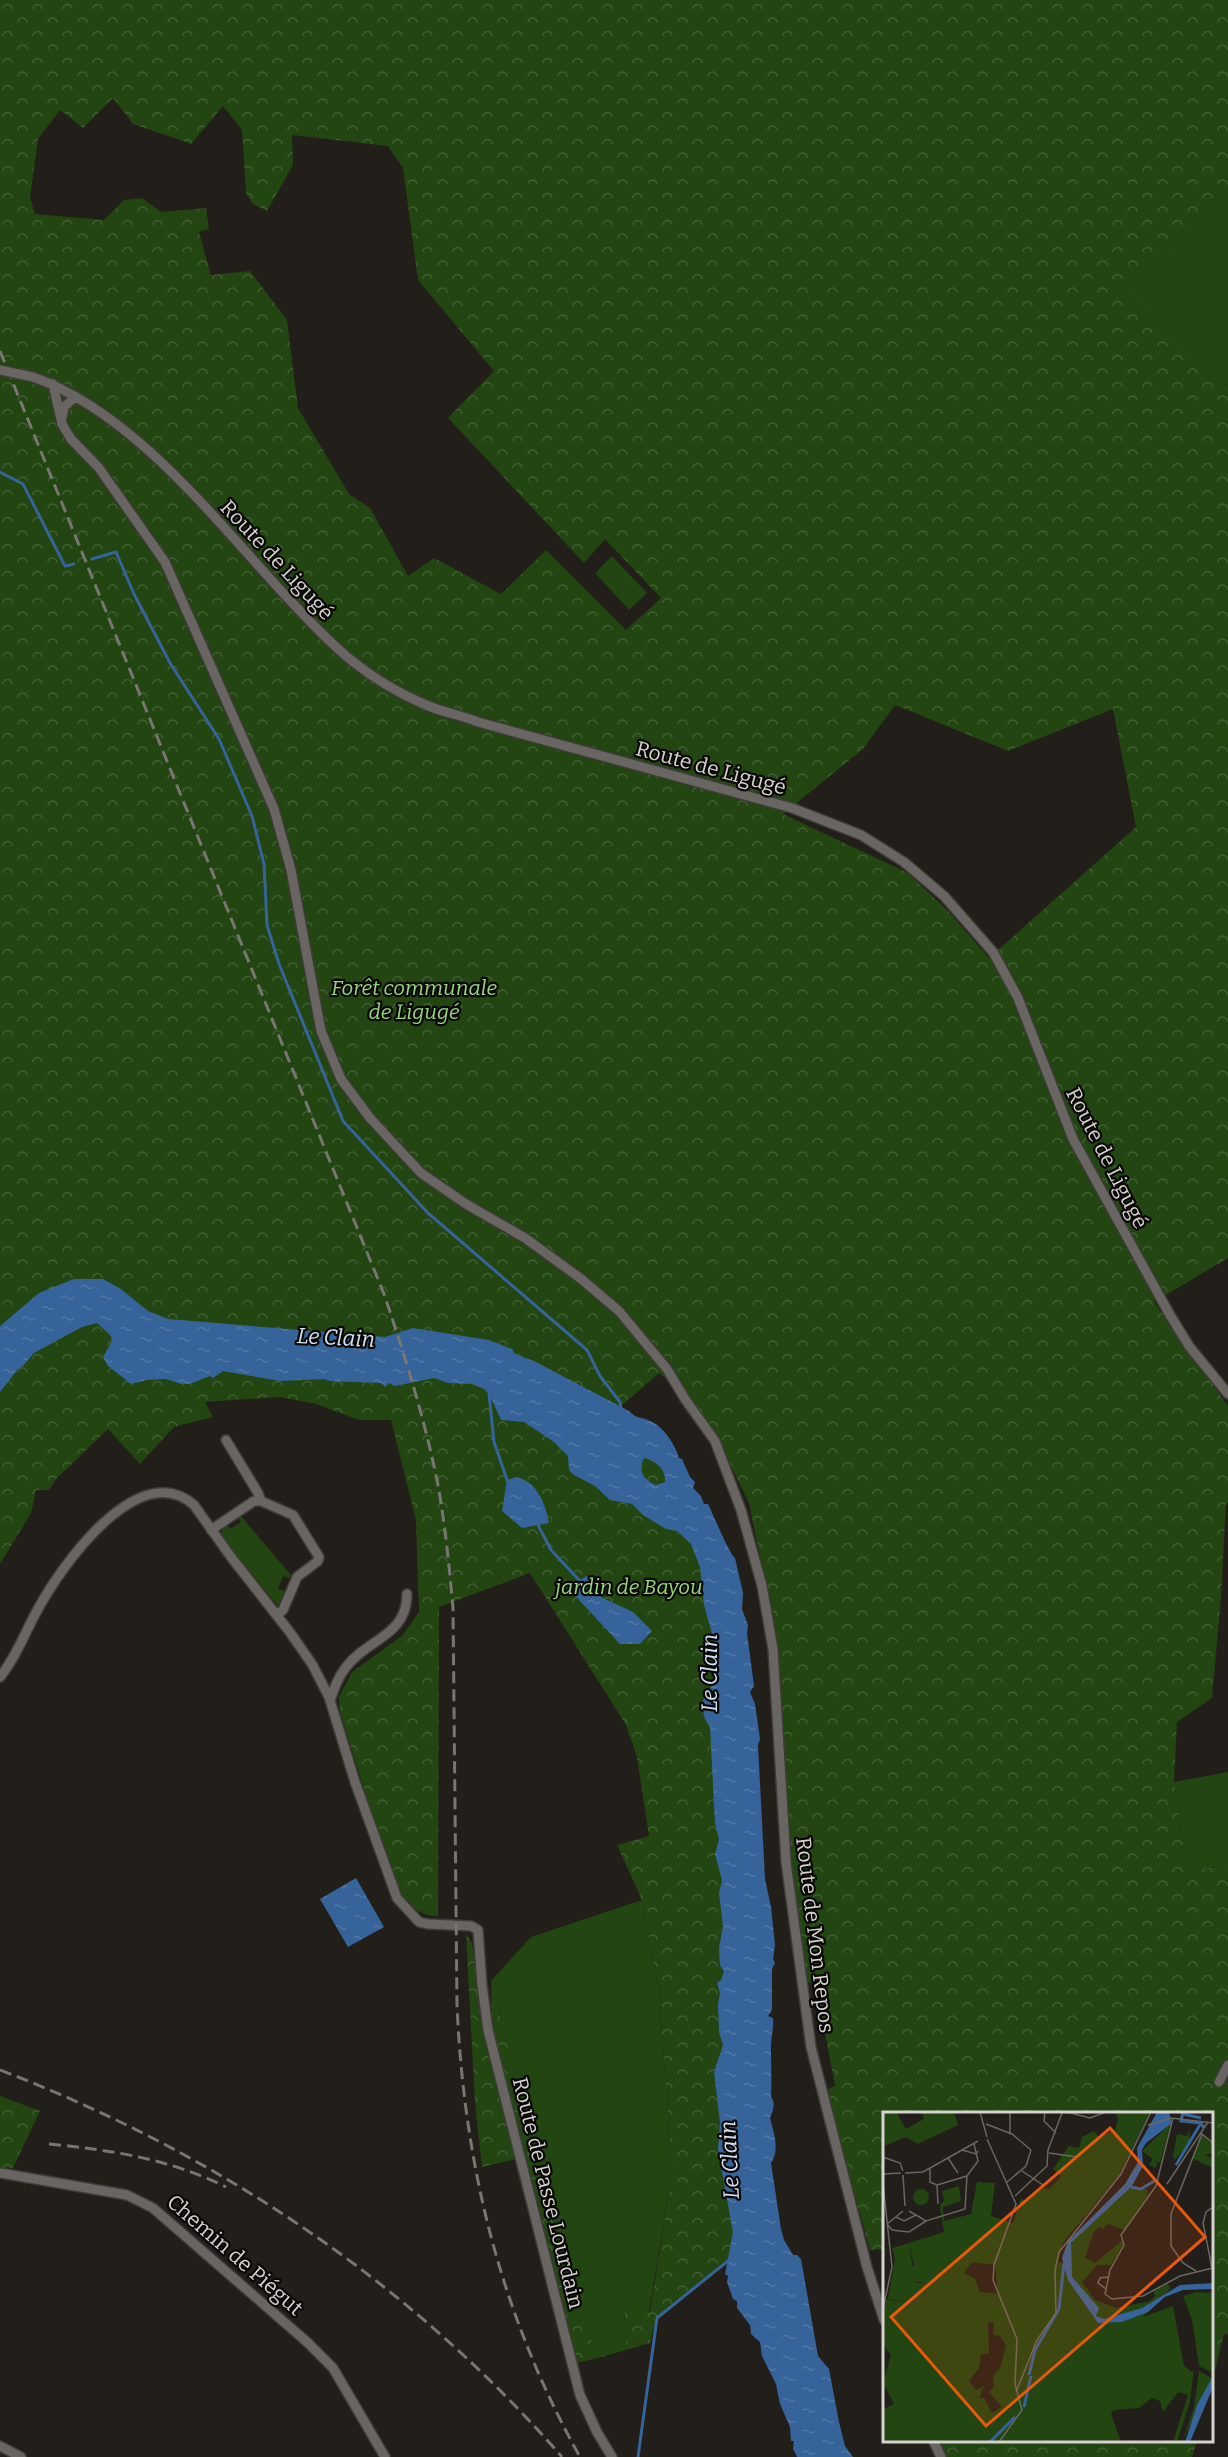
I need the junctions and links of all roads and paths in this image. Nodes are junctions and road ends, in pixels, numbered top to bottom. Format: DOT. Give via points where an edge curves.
graph roads {
  1 [pos="0,370"];
  2 [pos="53,384"];
  3 [pos="75,397"];
  4 [pos="62,424"];
  5 [pos="1228,1394"];
  6 [pos="226,1440"];
  7 [pos="261,1501"];
  8 [pos="211,1530"];
  9 [pos="407,1594"];
  10 [pos="277,1615"];
  11 [pos="0,1677"];
  12 [pos="330,1701"];
  13 [pos="1228,2066"];
  14 [pos="1219,2082"];
  15 [pos="0,2173"];
  16 [pos="883,2314"];
  17 [pos="934,2442"];
  18 [pos="0,2446"];
  19 [pos="21,2457"];
  20 [pos="385,2457"];
  21 [pos="612,2457"];
  22 [pos="941,2457"];
  1 -- 2 [label="street, Route de Ligugé, bridge"];
  2 -- 3 [label="street, Route de Ligugé"];
  2 -- 4 [label="street"];
  3 -- 4 [label="street" via="64,407"];
  3 -- 5 [label="street, Route de Ligugé" via="150,452 325,638 388,685 426,705 478,722 792,808 861,835 904,862 936,889 993,952 1018,998 1073,1139 1175,1323"];
  4 -- 16 [label="street, Route de Mon Repos" via="99,468 165,562 274,809 291,870 321,1031 341,1079 369,1118 421,1173 552,1257 619,1311 667,1369 715,1441 753,1546 773,1649 786,1862 811,2047 867,2267"];
  6 -- 7 [label="street"];
  7 -- 8 [label="street" via="254,1501"];
  7 -- 10 [label="street" via="292,1515 319,1557 297,1577"];
  8 -- 10 [label="street"];
  8 -- 11 [label="street" via="194,1505 173,1492 131,1500 112,1515 63,1570 19,1651"];
  9 -- 12 [label="street" via="407,1607 399,1623 347,1665"];
  10 -- 12 [label="street" via="312,1664"];
  12 -- 21 [label="street, Route de Passe Lourdain" via="397,1898 419,1922 471,1926 478,1930 488,2030 580,2395"];
  13 -- 14 [label="street"];
  15 -- 20 [label="street, Chemin de Piégut" via="128,2195 153,2208 333,2368"];
  17 -- 22 [label="street"];
  18 -- 19 [label="street"];
}
